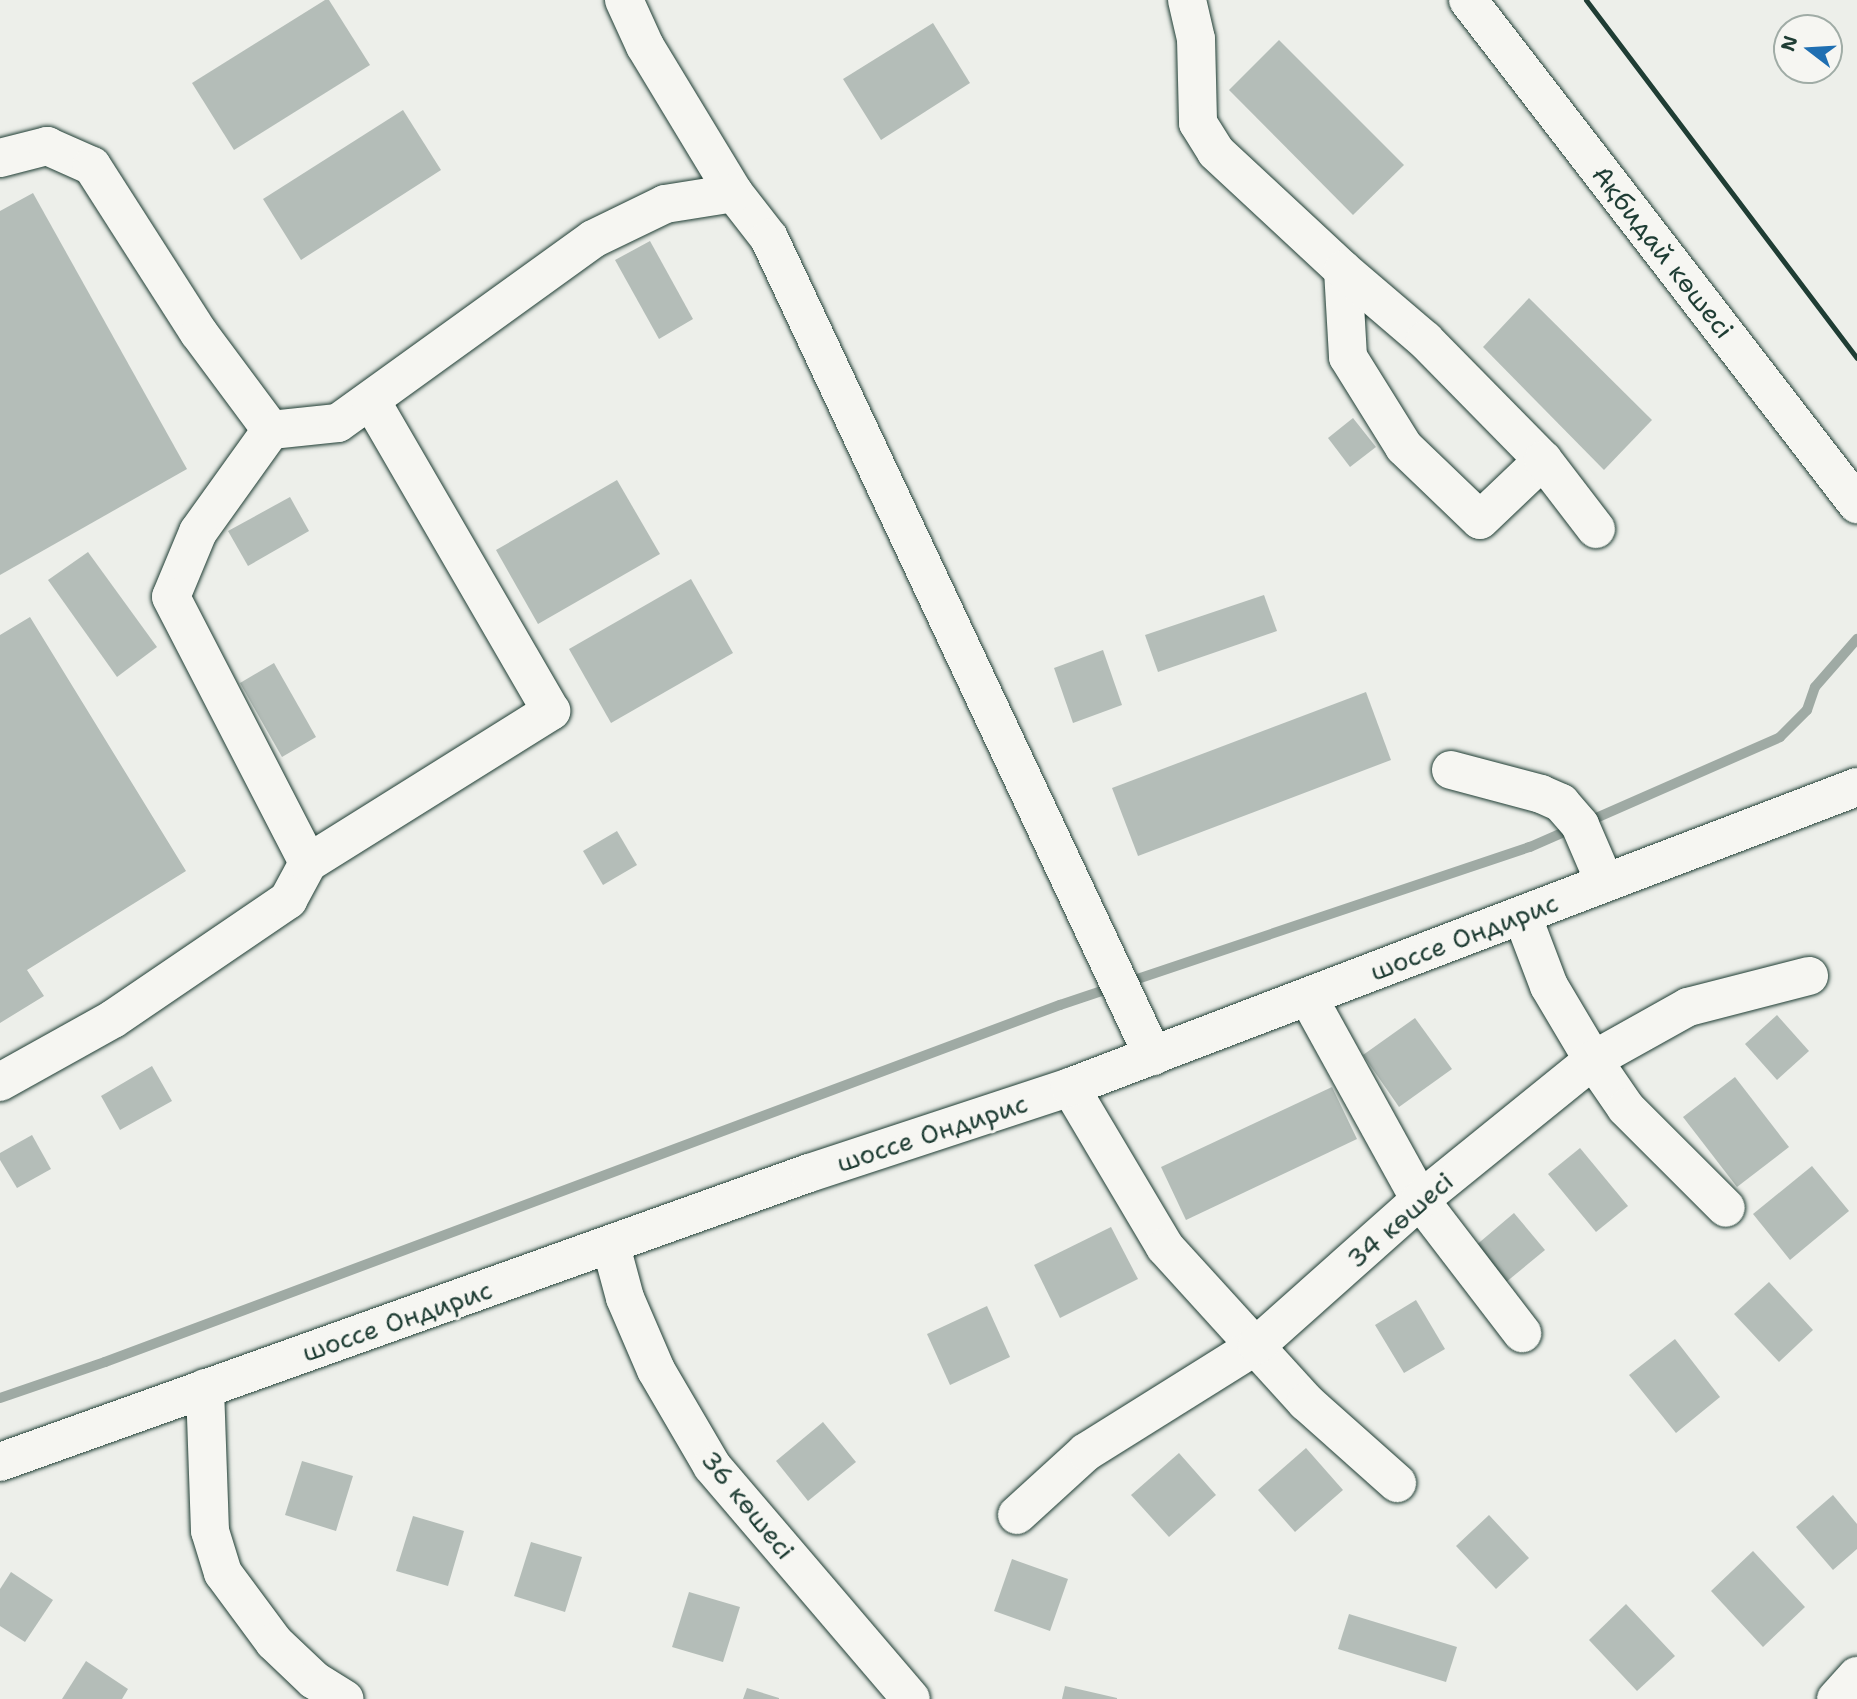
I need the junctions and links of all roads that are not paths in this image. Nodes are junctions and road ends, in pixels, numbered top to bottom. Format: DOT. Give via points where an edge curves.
graph roads {
  1 [pos="624,0"];
  2 [pos="1187,0"];
  3 [pos="1468,0"];
  4 [pos="0,158"];
  5 [pos="734,192"];
  6 [pos="1343,270"];
  7 [pos="371,400"];
  8 [pos="271,430"];
  9 [pos="1543,460"];
  10 [pos="1857,505"];
  11 [pos="1596,529"];
  12 [pos="1451,770"];
  13 [pos="1857,787"];
  14 [pos="308,863"];
  15 [pos="1605,883"];
  16 [pos="1522,915"];
  17 [pos="1809,976"];
  18 [pos="1308,997"];
  19 [pos="1153,1056"];
  20 [pos="1593,1060"];
  21 [pos="0,1082"];
  22 [pos="1070,1087"];
  23 [pos="1420,1200"];
  24 [pos="1726,1208"];
  25 [pos="611,1246"];
  26 [pos="1522,1333"];
  27 [pos="1257,1345"];
  28 [pos="205,1388"];
  29 [pos="0,1462"];
  30 [pos="1397,1483"];
  31 [pos="1017,1515"];
  32 [pos="1857,1676"];
  33 [pos="890,1690"];
  34 [pos="344,1699"];
  35 [pos="1836,1699"];
  1 -- 5 [label="street" via="645,46"];
  2 -- 6 [label="street" via="1196,39 1198,123 1216,152"];
  3 -- 10 [label="street, Ақбидай көшесі"];
  4 -- 8 [label="street" via="47,146 92,166 199,333"];
  5 -- 7 [label="street" via="665,204 593,239"];
  5 -- 19 [label="street" via="769,238"];
  6 -- 9 [label="street" via="1426,340"];
  6 -- 9 [label="street" via="1348,357 1404,447 1480,520"];
  7 -- 8 [label="street" via="338,423"];
  7 -- 14 [label="street" via="551,711"];
  8 -- 14 [label="street" via="198,532 172,597"];
  9 -- 11 [label="street"];
  12 -- 15 [label="street" via="1561,803 1580,825"];
  13 -- 15 [label="street, шоссе Ондирис"];
  14 -- 21 [label="street" via="288,900 113,1020"];
  15 -- 16 [label="street, шоссе Ондирис"];
  16 -- 18 [label="street, шоссе Ондирис"];
  16 -- 20 [label="street" via="1549,986"];
  17 -- 20 [label="street, 34 көшесі" via="1688,1007"];
  18 -- 19 [label="street, шоссе Ондирис"];
  18 -- 23 [label="street"];
  19 -- 22 [label="street, шоссе Ондирис"];
  20 -- 23 [label="street, 34 көшесі"];
  20 -- 24 [label="street" via="1626,1108"];
  22 -- 25 [label="street, шоссе Ондирис" via="809,1173"];
  22 -- 27 [label="street" via="1165,1247"];
  23 -- 26 [label="street"];
  23 -- 27 [label="street, 34 көшесі"];
  25 -- 28 [label="street, шоссе Ондирис"];
  25 -- 33 [label="street, 36 көшесі" via="625,1298 656,1370 712,1466"];
  27 -- 30 [label="street" via="1306,1402"];
  27 -- 31 [label="street, 34 көшесі" via="1086,1452"];
  28 -- 29 [label="street, шоссе Ондирис"];
  28 -- 34 [label="street" via="210,1531 223,1573 274,1643 314,1680"];
  32 -- 35 [label="street"];
}
